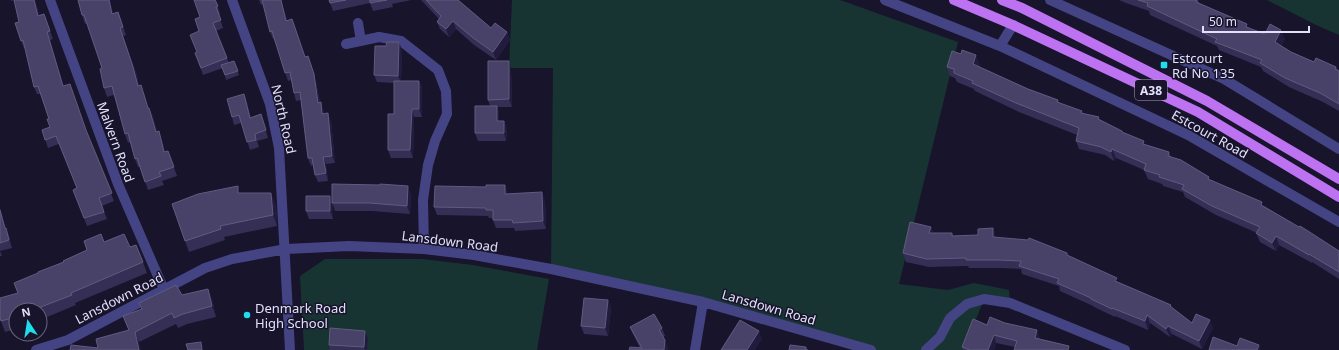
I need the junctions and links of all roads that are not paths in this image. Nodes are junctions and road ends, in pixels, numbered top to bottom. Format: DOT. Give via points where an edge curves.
graph roads {
  1 [pos="50,0"];
  2 [pos="232,0"];
  3 [pos="885,0"];
  4 [pos="954,0"];
  5 [pos="1002,0"];
  6 [pos="1050,0"];
  7 [pos="358,23"];
  8 [pos="1012,25"];
  9 [pos="361,41"];
  10 [pos="346,44"];
  11 [pos="1000,46"];
  12 [pos="1339,149"];
  13 [pos="1339,179"];
  14 [pos="1339,197"];
  15 [pos="1339,222"];
  16 [pos="286,249"];
  17 [pos="424,249"];
  18 [pos="164,290"];
  19 [pos="703,302"];
  20 [pos="36,350"];
  21 [pos="290,350"];
  22 [pos="695,350"];
  23 [pos="871,350"];
  24 [pos="926,350"];
  25 [pos="1125,350"];
  1 -- 18 [label="street, Malvern Road" via="118,184"];
  2 -- 16 [label="street, North Road" via="270,104 279,148"];
  3 -- 11 [label="street, Estcourt Road"];
  4 -- 8 [label="main road, Estcourt Road / A38"];
  5 -- 13 [label="main road, Estcourt Road / A38" via="1207,101"];
  6 -- 12 [label="street" via="1224,79"];
  7 -- 9 [label="street"];
  8 -- 11 [label="street"];
  8 -- 14 [label="main road, Estcourt Road / A38" via="1198,112"];
  9 -- 10 [label="street"];
  9 -- 17 [label="street" via="379,37 401,41 438,70 446,91 447,114 428,165 423,200"];
  11 -- 15 [label="street, Estcourt Road" via="1188,135"];
  16 -- 17 [label="street, Lansdown Road" via="349,246"];
  16 -- 18 [label="street, Lansdown Road" via="232,258 205,268"];
  16 -- 21 [label="street, North Road"];
  17 -- 19 [label="street, Lansdown Road" via="551,269"];
  18 -- 20 [label="street, Lansdown Road" via="68,340"];
  19 -- 22 [label="street"];
  19 -- 23 [label="street, Lansdown Road"];
  24 -- 25 [label="street" via="940,337 950,318 967,304 984,299 1010,303"];
}
